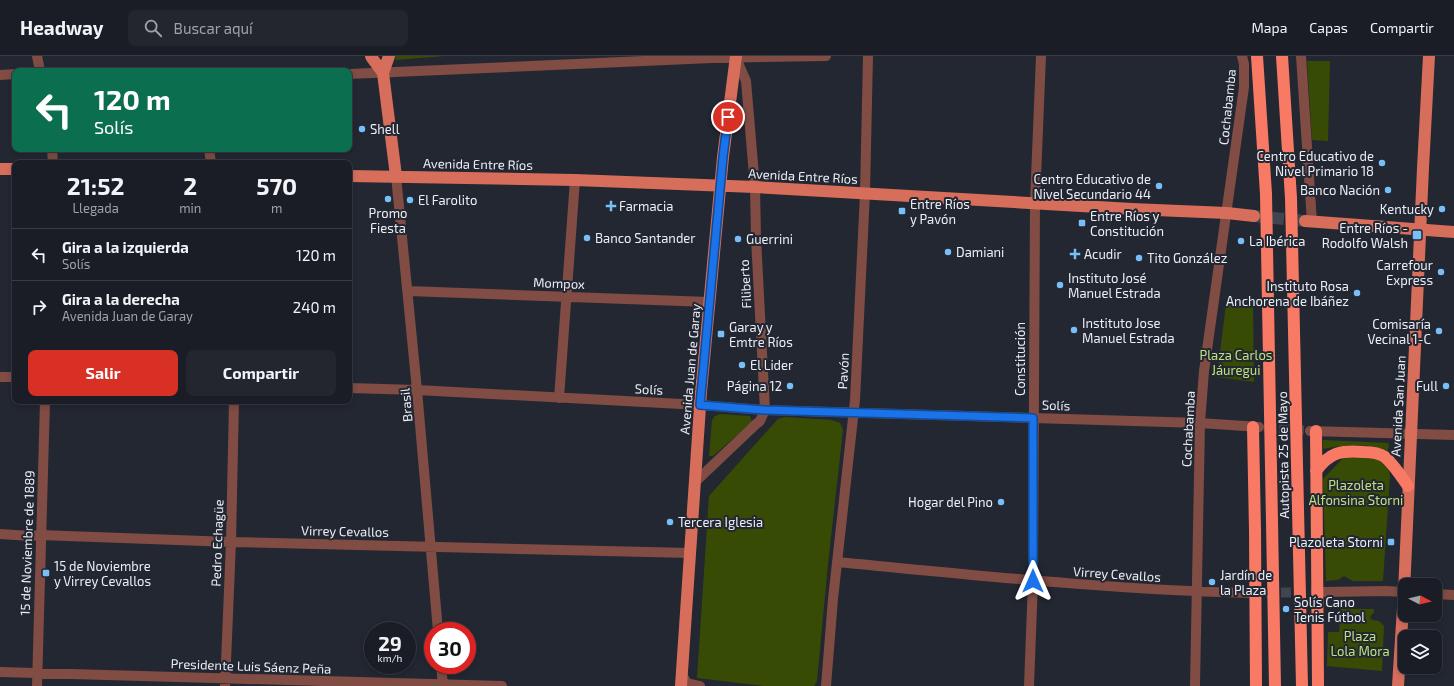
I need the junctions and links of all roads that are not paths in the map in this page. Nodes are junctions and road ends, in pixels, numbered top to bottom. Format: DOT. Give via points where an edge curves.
graph roads {
  1 [pos="37,56"];
  2 [pos="372,56"];
  3 [pos="389,56"];
  4 [pos="826,56"];
  5 [pos="868,56"];
  6 [pos="1041,56"];
  7 [pos="1242,56"];
  8 [pos="1257,56"];
  9 [pos="1282,56"];
  10 [pos="1301,56"];
  11 [pos="1429,56"];
  12 [pos="736,57"];
  13 [pos="39,68"];
  14 [pos="383,73"];
  15 [pos="0,74"];
  16 [pos="12,74"];
  17 [pos="352,74"];
  18 [pos="0,169"];
  19 [pos="12,169"];
  20 [pos="352,176"];
  21 [pos="396,176"];
  22 [pos="575,180"];
  23 [pos="721,185"];
  24 [pos="755,187"];
  25 [pos="865,193"];
  26 [pos="1035,202"];
  27 [pos="1227,213"];
  28 [pos="1254,216"];
  29 [pos="1308,221"];
  30 [pos="1421,229"];
  31 [pos="1454,232"];
  32 [pos="408,291"];
  33 [pos="566,296"];
  34 [pos="710,302"];
  35 [pos="0,377"];
  36 [pos="12,377"];
  37 [pos="352,388"];
  38 [pos="417,390"];
  39 [pos="559,398"];
  40 [pos="45,404"];
  41 [pos="234,404"];
  42 [pos="700,405"];
  43 [pos="765,410"];
  44 [pos="853,413"];
  45 [pos="1033,418"];
  46 [pos="1200,423"];
  47 [pos="1256,427"];
  48 [pos="1313,431"];
  49 [pos="1411,434"];
  50 [pos="1454,435"];
  51 [pos="1316,472"];
  52 [pos="695,482"];
  53 [pos="1408,486"];
  54 [pos="0,534"];
  55 [pos="40,535"];
  56 [pos="231,542"];
  57 [pos="431,546"];
  58 [pos="690,553"];
  59 [pos="837,562"];
  60 [pos="1405,578"];
  61 [pos="1033,581"];
  62 [pos="1197,592"];
  63 [pos="1324,592"];
  64 [pos="1398,592"];
  65 [pos="1251,593"];
  66 [pos="1442,594"];
  67 [pos="1454,595"];
  68 [pos="437,622"];
  69 [pos="1402,622"];
  70 [pos="0,672"];
  71 [pos="37,674"];
  72 [pos="442,674"];
  73 [pos="681,680"];
  74 [pos="225,682"];
  75 [pos="443,685"];
  76 [pos="37,686"];
  77 [pos="502,686"];
  78 [pos="700,686"];
  79 [pos="826,686"];
  80 [pos="1029,686"];
  81 [pos="1195,686"];
  82 [pos="1256,686"];
  83 [pos="1275,686"];
  84 [pos="1302,686"];
  85 [pos="1318,686"];
  86 [pos="1398,686"];
  1 -- 13 [label="street"];
  2 -- 14 [label="main road"];
  3 -- 14 [label="main road"];
  4 -- 12 [label="street"];
  5 -- 25 [label="street, Pavón"];
  6 -- 26 [label="street, Constitución"];
  7 -- 27 [label="street, Cochabamba" via="1244,87"];
  8 -- 83 [label="highway, Autopista 25 de Mayo, bridge" via="1266,194"];
  9 -- 84 [label="highway, Autopista 25 de Mayo, bridge" via="1291,198"];
  10 -- 29 [label="street"];
  11 -- 30 [label="main road, Avenida San Juan"];
  12 -- 14 [label="street"];
  12 -- 23 [label="main road, Avenida Juan de Garay"];
  12 -- 24 [label="street, Filiberto" via="746,81"];
  14 -- 17 [label="street"];
  14 -- 21 [label="main road"];
  15 -- 16 [label="street"];
  18 -- 19 [label="main road"];
  20 -- 21 [label="main road, Avenida Entre Ríos"];
  21 -- 22 [label="main road, Avenida Entre Ríos"];
  21 -- 32 [label="street, Brasil"];
  22 -- 23 [label="main road, Avenida Entre Ríos"];
  22 -- 33 [label="street"];
  23 -- 24 [label="main road, Avenida Entre Ríos"];
  23 -- 34 [label="main road, Avenida Juan de Garay"];
  24 -- 25 [label="main road, Avenida Entre Ríos"];
  24 -- 43 [label="street, Filiberto"];
  25 -- 26 [label="main road, Avenida Entre Ríos"];
  25 -- 44 [label="street, Pavón"];
  26 -- 27 [label="main road, Avenida Entre Ríos"];
  26 -- 45 [label="street, Constitución"];
  27 -- 28 [label="main road, Avenida Entre Ríos"];
  27 -- 46 [label="street, Cochabamba" via="1205,363"];
  29 -- 30 [label="main road"];
  30 -- 31 [label="main road"];
  30 -- 49 [label="main road, Avenida San Juan"];
  32 -- 33 [label="street, Mompox"];
  32 -- 38 [label="street, Brasil"];
  33 -- 34 [label="street, Mompox"];
  33 -- 39 [label="street"];
  34 -- 42 [label="main road, Avenida Juan de Garay"];
  35 -- 36 [label="street"];
  37 -- 38 [label="street, Solís"];
  38 -- 39 [label="street, Solís"];
  38 -- 57 [label="street, Brasil"];
  39 -- 42 [label="street, Solís"];
  40 -- 55 [label="street, 15 de Noviembre de 1889"];
  41 -- 56 [label="street, Pedro Echagüe"];
  42 -- 43 [label="street, Solís"];
  42 -- 52 [label="main road, Avenida Juan de Garay"];
  43 -- 44 [label="street, Solís"];
  43 -- 52 [label="street" via="760,421"];
  44 -- 45 [label="street, Solís"];
  44 -- 59 [label="street, Pavón"];
  45 -- 46 [label="street, Solís"];
  45 -- 61 [label="street, Constitución"];
  46 -- 47 [label="street, Solís"];
  46 -- 62 [label="street, Cochabamba"];
  47 -- 82 [label="highway, bridge"];
  48 -- 49 [label="street"];
  48 -- 51 [label="highway"];
  49 -- 50 [label="street"];
  49 -- 53 [label="main road, Avenida San Juan"];
  51 -- 53 [label="highway" via="1326,459 1338,453 1372,453 1383,456 1390,462"];
  51 -- 85 [label="highway, bridge"];
  52 -- 58 [label="main road, Avenida Juan de Garay"];
  53 -- 60 [label="main road, Avenida San Juan"];
  54 -- 55 [label="street, Virrey Cevallos"];
  55 -- 56 [label="street, Virrey Cevallos"];
  55 -- 71 [label="street, 15 de Noviembre de 1889"];
  56 -- 57 [label="street, Virrey Cevallos"];
  56 -- 74 [label="street, Pedro Echagüe"];
  57 -- 58 [label="street, Virrey Cevallos"];
  57 -- 68 [label="street, Brasil"];
  58 -- 73 [label="main road, Avenida Juan de Garay"];
  59 -- 61 [label="street, Virrey Cevallos"];
  59 -- 79 [label="street, Pavón"];
  61 -- 62 [label="street, Virrey Cevallos"];
  61 -- 80 [label="street, Constitución"];
  62 -- 65 [label="street, Virrey Cevallos"];
  62 -- 81 [label="street, Cochabamba"];
  63 -- 64 [label="street"];
  66 -- 67 [label="street"];
  69 -- 86 [label="main road, Avenida San Juan"];
  70 -- 71 [label="street, Presidente Luis Sáenz Peña"];
  71 -- 74 [label="street, Presidente Luis Sáenz Peña"];
  71 -- 76 [label="street, 15 de Noviembre de 1889"];
  72 -- 75 [label="street"];
  73 -- 78 [label="street"];
  74 -- 75 [label="street, Presidente Luis Sáenz Peña"];
  75 -- 77 [label="street, Presidente Luis Sáenz Peña"];
}
